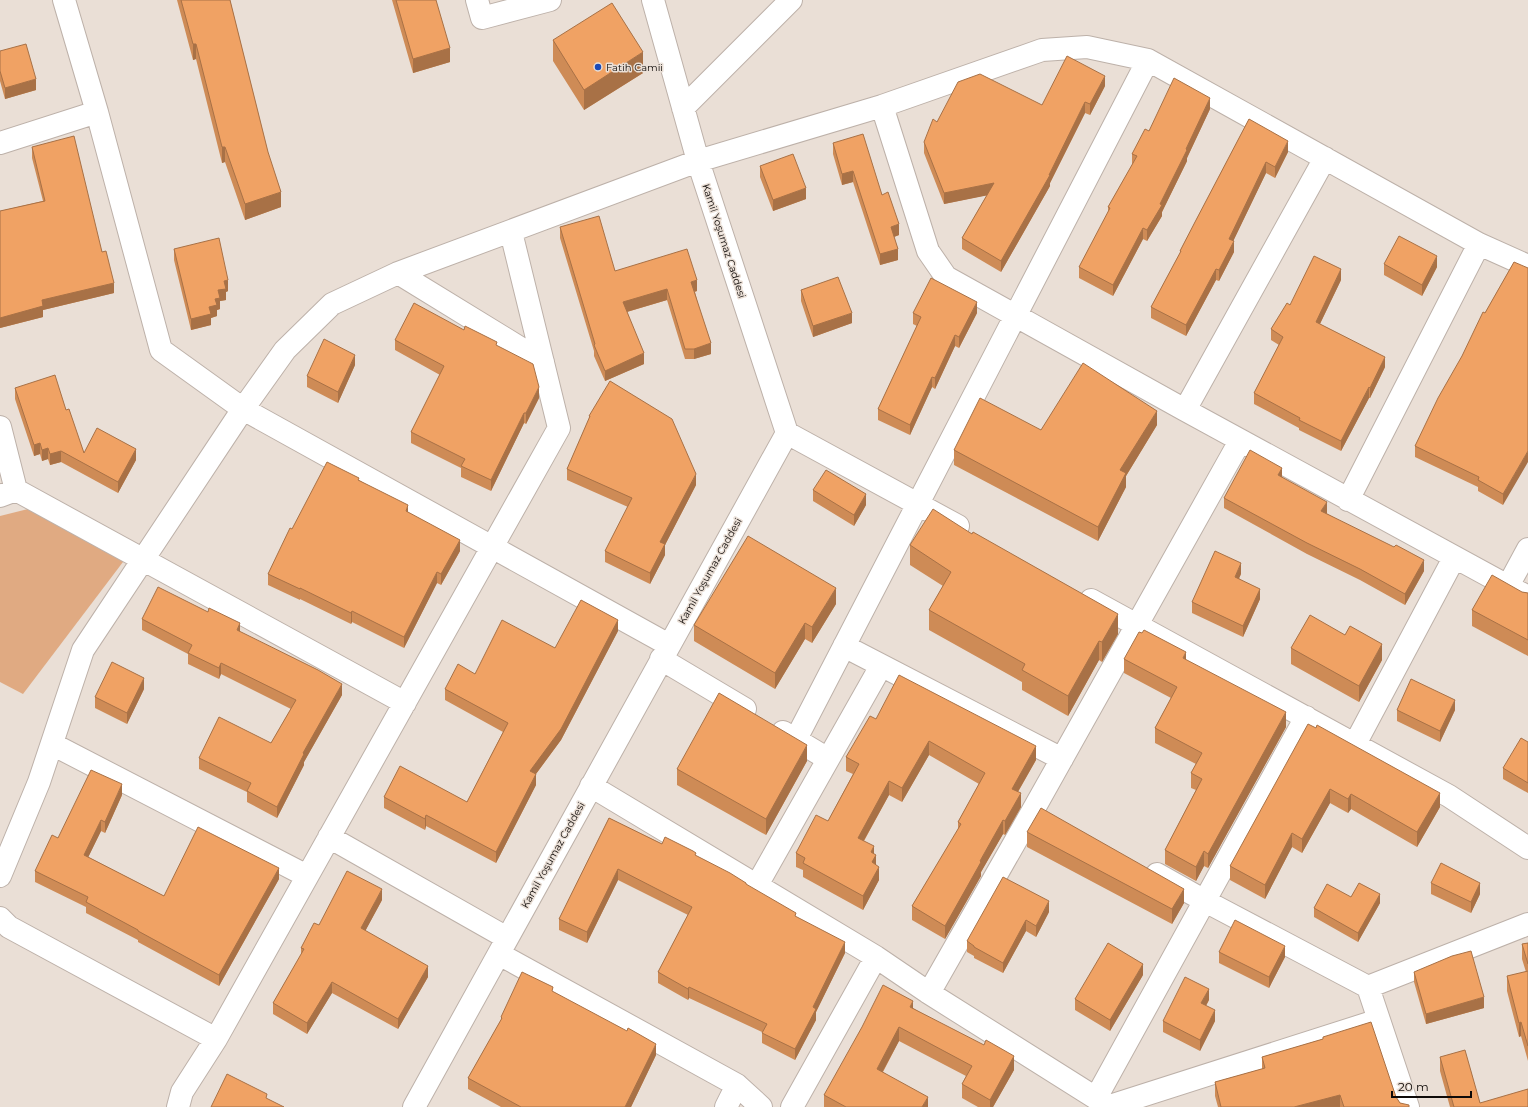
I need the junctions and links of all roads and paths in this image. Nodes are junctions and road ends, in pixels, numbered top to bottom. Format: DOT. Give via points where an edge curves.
graph roads {
  1 [pos="64,0"];
  2 [pos="477,0"];
  3 [pos="550,0"];
  4 [pos="652,0"];
  5 [pos="791,0"];
  6 [pos="1148,60"];
  7 [pos="882,106"];
  8 [pos="683,108"];
  9 [pos="97,112"];
  10 [pos="0,143"];
  11 [pos="1324,158"];
  12 [pos="698,161"];
  13 [pos="511,232"];
  14 [pos="1479,244"];
  15 [pos="1528,266"];
  16 [pos="398,273"];
  17 [pos="1016,316"];
  18 [pos="543,362"];
  19 [pos="243,409"];
  20 [pos="1185,410"];
  21 [pos="0,427"];
  22 [pos="787,433"];
  23 [pos="1240,441"];
  24 [pos="8,493"];
  25 [pos="1348,500"];
  26 [pos="918,505"];
  27 [pos="973,535"];
  28 [pos="493,546"];
  29 [pos="1528,549"];
  30 [pos="1454,558"];
  31 [pos="143,559"];
  32 [pos="1508,586"];
  33 [pos="1075,591"];
  34 [pos="1528,598"];
  35 [pos="1137,625"];
  36 [pos="844,646"];
  37 [pos="665,652"];
  38 [pos="881,666"];
  39 [pos="404,703"];
  40 [pos="1306,717"];
  41 [pos="796,739"];
  42 [pos="52,744"];
  43 [pos="1355,744"];
  44 [pos="828,759"];
  45 [pos="1062,759"];
  46 [pos="591,786"];
  47 [pos="1036,805"];
  48 [pos="1056,817"];
  49 [pos="329,837"];
  50 [pos="1528,848"];
  51 [pos="1137,862"];
  52 [pos="0,876"];
  53 [pos="307,876"];
  54 [pos="757,885"];
  55 [pos="1205,901"];
  56 [pos="0,918"];
  57 [pos="1528,924"];
  58 [pos="503,946"];
  59 [pos="876,957"];
  60 [pos="1368,987"];
  61 [pos="929,993"];
  62 [pos="1379,1020"];
  63 [pos="216,1039"];
  64 [pos="737,1085"];
  65 [pos="1105,1104"];
  66 [pos="178,1107"];
  67 [pos="414,1107"];
  68 [pos="726,1107"];
  69 [pos="761,1107"];
  70 [pos="792,1107"];
  71 [pos="1408,1107"];
  1 -- 9 [label="street"];
  2 -- 3 [label="street" via="482,18"];
  4 -- 8 [label="street, Kamil Yoşumaz Caddesi"];
  5 -- 8 [label="street"];
  6 -- 7 [label="street" via="1087,48 1042,50"];
  6 -- 11 [label="street"];
  6 -- 17 [label="street"];
  7 -- 12 [label="street"];
  7 -- 17 [label="street" via="928,251 946,277"];
  8 -- 12 [label="street, Kamil Yoşumaz Caddesi"];
  9 -- 10 [label="street"];
  9 -- 19 [label="street" via="161,350"];
  11 -- 14 [label="street"];
  11 -- 20 [label="street"];
  12 -- 13 [label="street"];
  12 -- 22 [label="street, Kamil Yoşumaz Caddesi"];
  13 -- 16 [label="street"];
  13 -- 18 [label="street"];
  14 -- 15 [label="street"];
  14 -- 25 [label="street"];
  16 -- 18 [label="street"];
  16 -- 19 [label="street" via="332,304 285,350"];
  17 -- 20 [label="street"];
  17 -- 26 [label="street"];
  18 -- 28 [label="street" via="559,428"];
  19 -- 28 [label="street"];
  19 -- 31 [label="street"];
  20 -- 23 [label="street"];
  21 -- 24 [label="street"];
  22 -- 26 [label="street"];
  22 -- 37 [label="street, Kamil Yoşumaz Caddesi"];
  23 -- 25 [label="street"];
  23 -- 35 [label="street"];
  24 -- 31 [label="street"];
  25 -- 30 [label="street"];
  26 -- 27 [label="street"];
  26 -- 36 [label="street"];
  28 -- 37 [label="street"];
  28 -- 39 [label="street"];
  29 -- 32 [label="street"];
  30 -- 32 [label="street"];
  30 -- 43 [label="street"];
  31 -- 39 [label="street"];
  31 -- 42 [label="street" via="83,650"];
  32 -- 34 [label="street"];
  33 -- 35 [label="street"];
  35 -- 40 [label="street"];
  35 -- 45 [label="street"];
  36 -- 38 [label="street"];
  36 -- 41 [label="street"];
  37 -- 41 [label="street"];
  37 -- 46 [label="street, Kamil Yoşumaz Caddesi"];
  38 -- 44 [label="street"];
  38 -- 45 [label="street"];
  39 -- 49 [label="street"];
  40 -- 43 [label="street"];
  40 -- 55 [label="street"];
  41 -- 44 [label="street"];
  42 -- 52 [label="street"];
  42 -- 53 [label="street"];
  43 -- 50 [label="street" via="1449,796"];
  44 -- 54 [label="street"];
  45 -- 47 [label="street"];
  46 -- 54 [label="street"];
  46 -- 58 [label="street, Kamil Yoşumaz Caddesi"];
  47 -- 48 [label="street"];
  47 -- 61 [label="street"];
  49 -- 53 [label="street"];
  49 -- 58 [label="street"];
  51 -- 55 [label="street"];
  53 -- 63 [label="street"];
  54 -- 59 [label="street"];
  55 -- 60 [label="street"];
  55 -- 65 [label="street"];
  56 -- 63 [label="street" via="9,927"];
  57 -- 60 [label="street"];
  58 -- 64 [label="street"];
  58 -- 67 [label="street, Kamil Yoşumaz Caddesi"];
  59 -- 61 [label="street"];
  59 -- 70 [label="street"];
  60 -- 62 [label="street"];
  61 -- 65 [label="street"];
  62 -- 65 [label="street"];
  62 -- 71 [label="street"];
  63 -- 66 [label="street" via="182,1092"];
  64 -- 68 [label="street"];
  64 -- 69 [label="street"];
}
